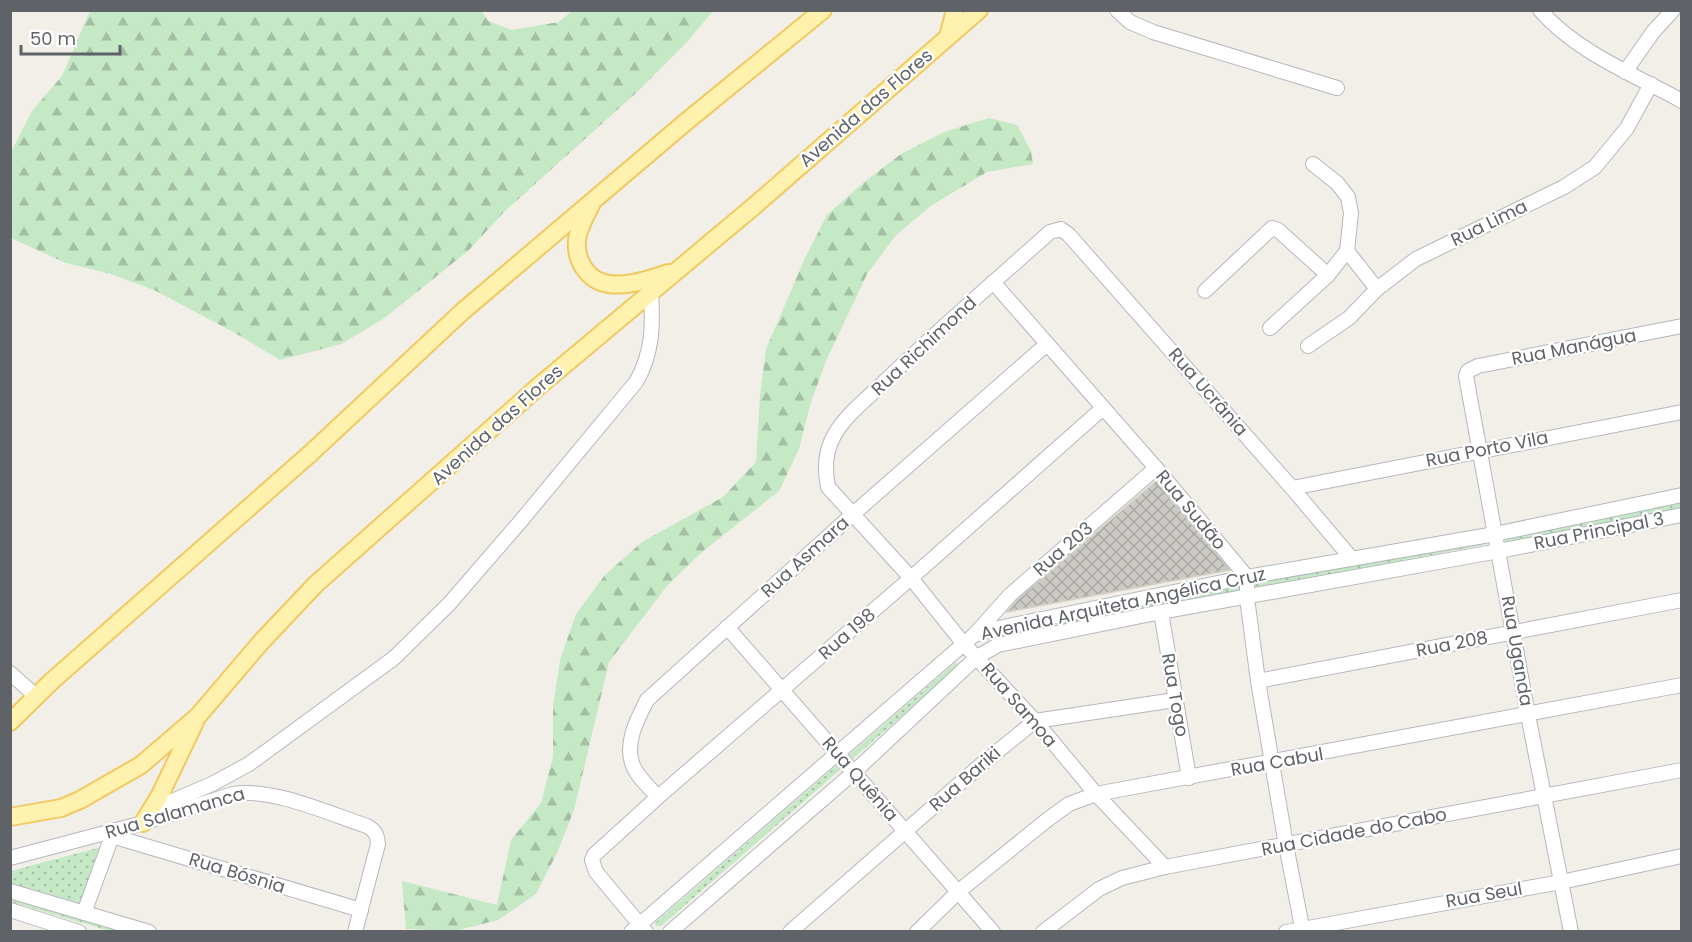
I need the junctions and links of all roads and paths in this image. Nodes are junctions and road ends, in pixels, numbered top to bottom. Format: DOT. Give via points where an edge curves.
graph roads {
  1 [pos="823,10"];
  2 [pos="955,10"];
  3 [pos="979,10"];
  4 [pos="1117,10"];
  5 [pos="1540,10"];
  6 [pos="1673,10"];
  7 [pos="948,37"];
  8 [pos="1625,72"];
  9 [pos="1651,84"];
  10 [pos="1337,88"];
  11 [pos="1682,101"];
  12 [pos="1313,164"];
  13 [pos="592,201"];
  14 [pos="1060,229"];
  15 [pos="1347,251"];
  16 [pos="676,271"];
  17 [pos="1328,275"];
  18 [pos="993,282"];
  19 [pos="1377,289"];
  20 [pos="651,291"];
  21 [pos="1205,291"];
  22 [pos="1682,326"];
  23 [pos="1270,328"];
  24 [pos="1047,344"];
  25 [pos="1308,346"];
  26 [pos="1468,371"];
  27 [pos="1103,408"];
  28 [pos="1682,412"];
  29 [pos="1480,450"];
  30 [pos="1156,468"];
  31 [pos="828,487"];
  32 [pos="1292,488"];
  33 [pos="1682,495"];
  34 [pos="852,515"];
  35 [pos="1682,515"];
  36 [pos="1495,534"];
  37 [pos="1516,547"];
  38 [pos="1499,551"];
  39 [pos="1353,559"];
  40 [pos="1247,577"];
  41 [pos="911,578"];
  42 [pos="1247,598"];
  43 [pos="1682,600"];
  44 [pos="1161,612"];
  45 [pos="728,627"];
  46 [pos="1514,632"];
  47 [pos="969,639"];
  48 [pos="977,657"];
  49 [pos="10,672"];
  50 [pos="1258,681"];
  51 [pos="1682,685"];
  52 [pos="782,691"];
  53 [pos="36,696"];
  54 [pos="1175,700"];
  55 [pos="1528,715"];
  56 [pos="198,716"];
  57 [pos="1035,721"];
  58 [pos="10,722"];
  59 [pos="837,753"];
  60 [pos="1273,763"];
  61 [pos="1682,770"];
  62 [pos="852,773"];
  63 [pos="1189,778"];
  64 [pos="1096,794"];
  65 [pos="1543,796"];
  66 [pos="658,797"];
  67 [pos="10,817"];
  68 [pos="147,817"];
  69 [pos="905,831"];
  70 [pos="111,833"];
  71 [pos="1286,845"];
  72 [pos="1682,856"];
  73 [pos="10,858"];
  74 [pos="1165,867"];
  75 [pos="1561,882"];
  76 [pos="10,891"];
  77 [pos="959,891"];
  78 [pos="10,910"];
  79 [pos="361,910"];
  80 [pos="84,913"];
  81 [pos="639,929"];
  82 [pos="1303,930"];
  83 [pos="79,932"];
  84 [pos="149,932"];
  85 [pos="355,932"];
  86 [pos="670,932"];
  87 [pos="790,932"];
  88 [pos="916,932"];
  89 [pos="993,932"];
  90 [pos="1043,932"];
  91 [pos="1286,932"];
  92 [pos="1571,932"];
  1 -- 13 [label="main road"];
  2 -- 7 [label="main road"];
  3 -- 7 [label="main road, Avenida das Flores"];
  4 -- 10 [label="street" via="1130,22 1153,32"];
  5 -- 8 [label="street" via="1562,31"];
  6 -- 8 [label="street"];
  7 -- 16 [label="main road, Avenida das Flores"];
  8 -- 9 [label="street"];
  9 -- 11 [label="street"];
  9 -- 19 [label="street, Rua Lima" via="1627,128 1595,167 1564,187 1416,259"];
  12 -- 15 [label="street" via="1348,197 1351,213"];
  13 -- 16 [label="main road" via="577,238 584,270 592,279 610,284 632,283"];
  13 -- 53 [label="main road" via="463,311 312,452"];
  14 -- 18 [label="street, Rua Richimond" via="1050,232"];
  14 -- 32 [label="street, Rua Ucrânia"];
  15 -- 17 [label="street"];
  15 -- 19 [label="street"];
  16 -- 20 [label="main road, Avenida das Flores"];
  17 -- 21 [label="street" via="1272,228"];
  17 -- 23 [label="street"];
  18 -- 24 [label="street, Rua Sudão"];
  18 -- 31 [label="street, Rua Richimond" via="842,423 827,458"];
  19 -- 25 [label="street, Rua Lima" via="1349,318"];
  20 -- 56 [label="main road, Avenida das Flores" via="316,584"];
  20 -- 68 [label="street" via="652,339 645,367 636,382 449,604 394,658 249,764"];
  22 -- 26 [label="street, Rua Manágua"];
  24 -- 27 [label="street, Rua Sudão"];
  24 -- 34 [label="street, Rua Asmara"];
  26 -- 29 [label="street, Rua Uganda"];
  27 -- 30 [label="street, Rua Sudão"];
  27 -- 41 [label="street, Rua 198"];
  28 -- 29 [label="street, Rua Porto Vila"];
  29 -- 32 [label="street, Rua Porto Vila"];
  29 -- 36 [label="street, Rua Uganda"];
  30 -- 40 [label="street, Rua Sudão"];
  30 -- 47 [label="street, Rua 203" via="1010,595"];
  31 -- 34 [label="street, Rua Samoa"];
  32 -- 39 [label="street, Rua Ucrânia"];
  33 -- 36 [label="street, Avenida Arquiteta Angélica Cruz"];
  34 -- 41 [label="street, Rua Samoa"];
  34 -- 45 [label="street, Rua Asmara"];
  35 -- 37 [label="street, Rua Principal 3"];
  36 -- 38 [label="street, Rua Uganda"];
  36 -- 39 [label="street, Avenida Arquiteta Angélica Cruz"];
  37 -- 38 [label="street, Avenida Arquiteta Angélica Cruz"];
  38 -- 42 [label="street, Avenida Arquiteta Angélica Cruz"];
  38 -- 46 [label="street, Rua Uganda"];
  39 -- 40 [label="street, Avenida Arquiteta Angélica Cruz"];
  40 -- 42 [label="street"];
  40 -- 47 [label="street, Avenida Arquiteta Angélica Cruz" via="998,628"];
  41 -- 47 [label="street, Rua Samoa"];
  41 -- 52 [label="street, Rua 198"];
  42 -- 44 [label="street, Avenida Arquiteta Angélica Cruz"];
  42 -- 50 [label="street"];
  43 -- 46 [label="street, Rua 208"];
  44 -- 48 [label="street, Avenida Arquiteta Angélica Cruz" via="998,645"];
  44 -- 54 [label="street, Rua Togo"];
  45 -- 52 [label="street, Rua Quênia"];
  45 -- 66 [label="street, Rua Asmara" via="647,700 636,722 630,745 632,763"];
  46 -- 50 [label="street, Rua 208"];
  46 -- 55 [label="street, Rua Uganda"];
  47 -- 48 [label="street, Rua Samoa"];
  47 -- 59 [label="street, Avenida Arquiteta Angélica Cruz"];
  48 -- 57 [label="street, Rua Samoa"];
  48 -- 62 [label="street, Avenida Arquiteta Angélica Cruz"];
  49 -- 53 [label="street"];
  50 -- 60 [label="street"];
  51 -- 55 [label="street, Rua Cabul"];
  52 -- 59 [label="street, Rua Quênia"];
  52 -- 66 [label="street, Rua 198"];
  53 -- 58 [label="main road"];
  54 -- 57 [label="street"];
  54 -- 63 [label="street, Rua Togo"];
  55 -- 60 [label="street, Rua Cabul"];
  55 -- 65 [label="street, Rua Uganda"];
  56 -- 67 [label="main road, Avenida das Flores" via="141,765 81,800 45,812"];
  56 -- 68 [label="main road"];
  57 -- 64 [label="street, Rua Samoa"];
  57 -- 69 [label="street, Rua Bariki"];
  59 -- 62 [label="street, Rua Quênia"];
  59 -- 81 [label="street, Avenida Arquiteta Angélica Cruz"];
  60 -- 63 [label="street, Rua Cabul"];
  60 -- 71 [label="street"];
  61 -- 65 [label="street, Rua Cidade do Cabo"];
  62 -- 69 [label="street, Rua Quênia"];
  62 -- 86 [label="street, Avenida Arquiteta Angélica Cruz"];
  63 -- 64 [label="street, Rua Cabul"];
  64 -- 74 [label="street, Rua Samoa"];
  64 -- 77 [label="street, Rua Cabul" via="1069,804"];
  65 -- 71 [label="street, Rua Cidade do Cabo"];
  65 -- 75 [label="street, Rua Uganda"];
  66 -- 81 [label="street, Rua 198" via="592,860 596,872"];
  68 -- 70 [label="street, Rua Salamanca"];
  68 -- 79 [label="street, Rua Salamanca" via="246,791 273,795 367,826 374,830 378,844"];
  69 -- 77 [label="street, Rua Quênia"];
  69 -- 87 [label="street, Rua Bariki"];
  70 -- 73 [label="street, Rua Salamanca"];
  70 -- 79 [label="street, Rua Bósnia"];
  70 -- 80 [label="street"];
  71 -- 74 [label="street, Rua Cidade do Cabo"];
  71 -- 82 [label="street"];
  72 -- 75 [label="street, Rua Seul"];
  74 -- 90 [label="street, Rua Cidade do Cabo" via="1122,878 1099,890"];
  75 -- 82 [label="street, Rua Seul"];
  75 -- 92 [label="street, Rua Uganda"];
  76 -- 80 [label="street"];
  77 -- 88 [label="street, Rua Cabul"];
  77 -- 89 [label="street, Rua Quênia"];
  78 -- 83 [label="street"];
  79 -- 85 [label="street, Rua Salamanca"];
  80 -- 84 [label="street"];
  82 -- 91 [label="street, Rua Seul"];
}
